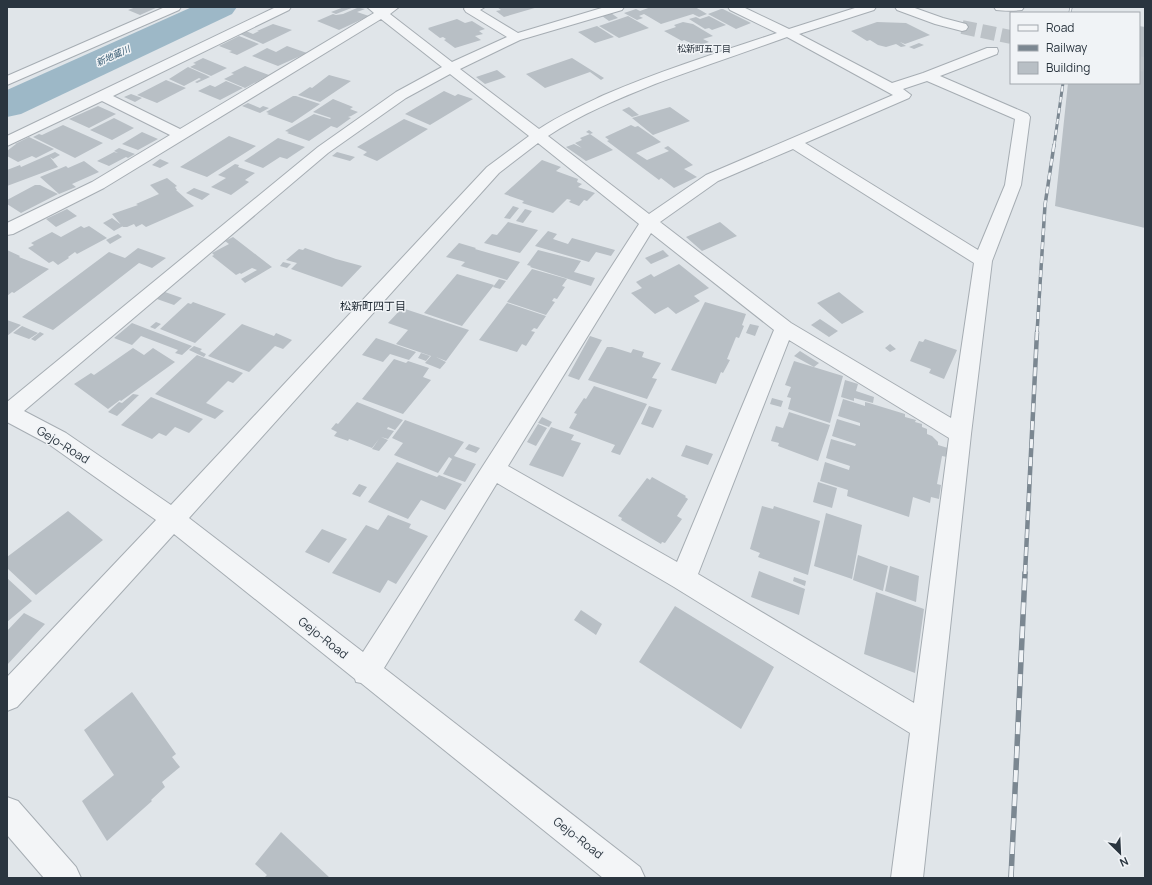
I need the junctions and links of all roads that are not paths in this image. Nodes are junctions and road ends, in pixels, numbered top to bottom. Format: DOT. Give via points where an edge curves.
graph roads {
  1 [pos="174,7"];
  2 [pos="285,7"];
  3 [pos="479,7"];
  4 [pos="618,7"];
  5 [pos="734,7"];
  6 [pos="870,7"];
  7 [pos="901,7"];
  8 [pos="1000,7"];
  9 [pos="1018,7"];
  10 [pos="383,9"];
  11 [pos="962,27"];
  12 [pos="788,33"];
  13 [pos="516,37"];
  14 [pos="992,51"];
  15 [pos="451,68"];
  16 [pos="928,76"];
  17 [pos="7,81"];
  18 [pos="891,88"];
  19 [pos="102,96"];
  20 [pos="182,135"];
  21 [pos="538,136"];
  22 [pos="7,142"];
  23 [pos="793,142"];
  24 [pos="649,222"];
  25 [pos="7,230"];
  26 [pos="983,261"];
  27 [pos="784,328"];
  28 [pos="8,413"];
  29 [pos="960,434"];
  30 [pos="493,469"];
  31 [pos="173,519"];
  32 [pos="683,579"];
  33 [pos="366,672"];
  34 [pos="7,697"];
  35 [pos="925,726"];
  36 [pos="7,812"];
  37 [pos="616,873"];
  38 [pos="65,878"];
  39 [pos="907,878"];
  1 -- 17 [label="street"];
  2 -- 19 [label="street"];
  3 -- 13 [label="street" via="470,9"];
  4 -- 13 [label="street"];
  5 -- 12 [label="street"];
  6 -- 12 [label="street"];
  7 -- 11 [label="street"];
  8 -- 9 [label="street"];
  10 -- 15 [label="street"];
  10 -- 20 [label="street"];
  12 -- 18 [label="street"];
  12 -- 21 [label="street" via="628,90 565,118"];
  13 -- 15 [label="street"];
  14 -- 16 [label="street"];
  15 -- 21 [label="street"];
  15 -- 28 [label="street" via="401,95 323,150"];
  16 -- 18 [label="street"];
  16 -- 26 [label="street" via="1023,117 1013,185"];
  18 -- 23 [label="street" via="904,95"];
  19 -- 20 [label="street"];
  19 -- 22 [label="street"];
  20 -- 25 [label="street" via="98,185"];
  21 -- 24 [label="street"];
  21 -- 31 [label="street" via="493,170"];
  23 -- 24 [label="street" via="712,178"];
  23 -- 26 [label="street"];
  24 -- 27 [label="street"];
  24 -- 30 [label="street"];
  26 -- 29 [label="street"];
  27 -- 29 [label="street"];
  27 -- 32 [label="street"];
  28 -- 31 [label="street, Gejo-Road" via="58,439"];
  29 -- 35 [label="street"];
  30 -- 32 [label="street"];
  30 -- 33 [label="street"];
  31 -- 33 [label="street, Gejo-Road"];
  31 -- 34 [label="street"];
  32 -- 35 [label="street"];
  33 -- 37 [label="street, Gejo-Road"];
  35 -- 39 [label="street"];
  36 -- 38 [label="street"];
}
